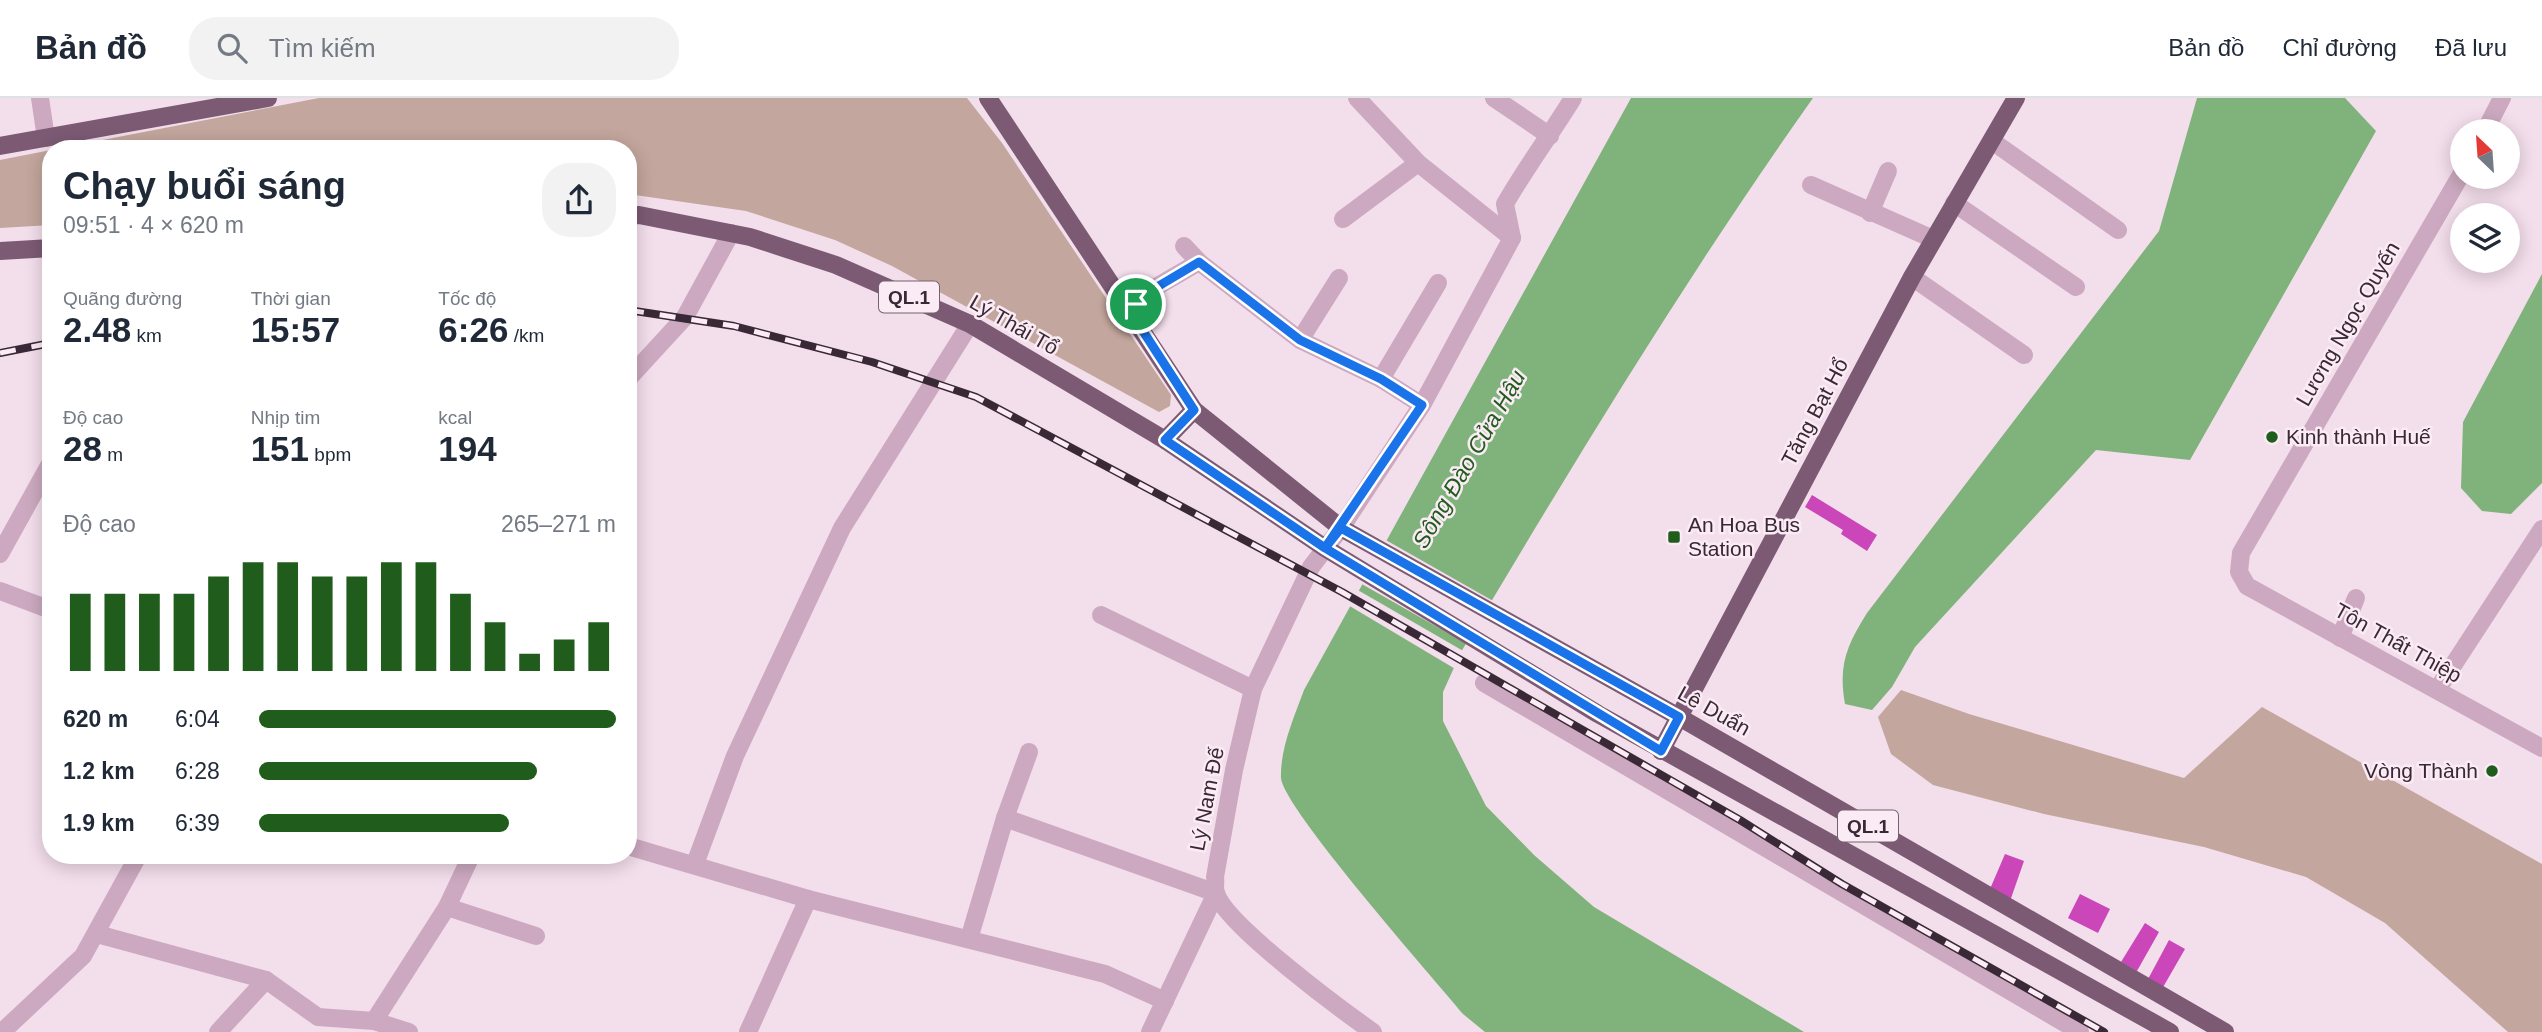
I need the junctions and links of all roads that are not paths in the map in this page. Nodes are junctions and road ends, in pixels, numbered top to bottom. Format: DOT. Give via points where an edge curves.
graph roads {
  1 [pos="40,98"];
  2 [pos="268,98"];
  3 [pos="988,98"];
  4 [pos="1357,98"];
  5 [pos="1494,98"];
  6 [pos="1573,98"];
  7 [pos="2016,98"];
  8 [pos="2502,98"];
  9 [pos="234,101"];
  10 [pos="2491,119"];
  11 [pos="1550,136"];
  12 [pos="46,138"];
  13 [pos="1992,141"];
  14 [pos="0,146"];
  15 [pos="1418,163"];
  16 [pos="1888,171"];
  17 [pos="1811,185"];
  18 [pos="2453,189"];
  19 [pos="1954,203"];
  20 [pos="1870,214"];
  21 [pos="637,215"];
  22 [pos="1343,219"];
  23 [pos="2118,230"];
  24 [pos="732,233"];
  25 [pos="1512,238"];
  26 [pos="1933,239"];
  27 [pos="1184,246"];
  28 [pos="42,249"];
  29 [pos="0,251"];
  30 [pos="1199,262"];
  31 [pos="1912,277"];
  32 [pos="1339,278"];
  33 [pos="1438,283"];
  34 [pos="2076,287"];
  35 [pos="1130,311"];
  36 [pos="970,324"];
  37 [pos="1300,340"];
  38 [pos="2024,355"];
  39 [pos="637,369"];
  40 [pos="1381,379"];
  41 [pos="1422,405"];
  42 [pos="1194,410"];
  43 [pos="1165,440"];
  44 [pos="42,478"];
  45 [pos="2542,529"];
  46 [pos="1347,532"];
  47 [pos="1330,550"];
  48 [pos="0,554"];
  49 [pos="2239,572"];
  50 [pos="0,591"];
  51 [pos="2356,598"];
  52 [pos="42,607"];
  53 [pos="1101,615"];
  54 [pos="2340,638"];
  55 [pos="1485,683"];
  56 [pos="1253,689"];
  57 [pos="2437,691"];
  58 [pos="1679,717"];
  59 [pos="2542,748"];
  60 [pos="1661,751"];
  61 [pos="1029,752"];
  62 [pos="1004,818"];
  63 [pos="637,848"];
  64 [pos="134,864"];
  65 [pos="467,864"];
  66 [pos="695,864"];
  67 [pos="1216,893"];
  68 [pos="808,899"];
  69 [pos="447,907"];
  70 [pos="97,934"];
  71 [pos="536,936"];
  72 [pos="969,939"];
  73 [pos="265,980"];
  74 [pos="1165,1001"];
  75 [pos="374,1021"];
  76 [pos="2,1032"];
  77 [pos="218,1032"];
  78 [pos="409,1032"];
  79 [pos="748,1032"];
  80 [pos="1150,1032"];
  81 [pos="1373,1032"];
  82 [pos="2080,1032"];
  83 [pos="2170,1032"];
  84 [pos="2225,1032"];
  1 -- 12 [label="street"];
  2 -- 9 [label="main road"];
  3 -- 35 [label="main road, QL.1"];
  4 -- 15 [label="street"];
  5 -- 11 [label="street"];
  6 -- 11 [label="street"];
  7 -- 13 [label="main road, Tăng Bạt Hổ"];
  8 -- 10 [label="street"];
  9 -- 12 [label="main road"];
  11 -- 25 [label="street" via="1530,160 1506,204"];
  12 -- 14 [label="main road"];
  13 -- 19 [label="main road, Tăng Bạt Hổ"];
  13 -- 23 [label="street"];
  15 -- 22 [label="street"];
  15 -- 25 [label="street"];
  16 -- 20 [label="street"];
  17 -- 20 [label="street"];
  18 -- 49 [label="street, Lương Ngọc Quyến" via="2241,553"];
  19 -- 26 [label="main road, Tăng Bạt Hổ"];
  19 -- 34 [label="street"];
  20 -- 26 [label="street"];
  21 -- 24 [label="main road, Lý Thái Tổ / QL.1"];
  24 -- 36 [label="main road, Lý Thái Tổ / QL.1" via="836,265"];
  24 -- 39 [label="street" via="685,317"];
  25 -- 41 [label="street, Lý Nam Đế"];
  26 -- 31 [label="main road, Tăng Bạt Hổ"];
  27 -- 30 [label="street"];
  28 -- 29 [label="main road"];
  30 -- 35 [label="street" via="1157,287"];
  30 -- 37 [label="street"];
  31 -- 38 [label="street"];
  31 -- 58 [label="main road, Tăng Bạt Hổ"];
  32 -- 37 [label="street"];
  33 -- 40 [label="street"];
  35 -- 42 [label="main road, QL.1"];
  36 -- 43 [label="main road, Lý Thái Tổ / QL.1"];
  36 -- 66 [label="street" via="842,528 736,756"];
  37 -- 40 [label="street"];
  40 -- 41 [label="street"];
  41 -- 46 [label="street, Lý Nam Đế"];
  42 -- 43 [label="main road"];
  42 -- 46 [label="main road, Lê Duẩn / QL.1"];
  43 -- 47 [label="main road, QL.1"];
  44 -- 48 [label="street"];
  45 -- 57 [label="street"];
  46 -- 47 [label="street, Lý Nam Đế"];
  46 -- 58 [label="main road, Lê Duẩn / QL.1"];
  47 -- 56 [label="street, Lý Nam Đế" via="1307,573"];
  47 -- 60 [label="main road, QL.1"];
  49 -- 54 [label="street, Tôn Thất Thiệp" via="2247,586"];
  50 -- 52 [label="street"];
  51 -- 54 [label="street"];
  53 -- 56 [label="street"];
  54 -- 57 [label="street, Tôn Thất Thiệp"];
  55 -- 82 [label="street"];
  56 -- 67 [label="street, Lý Nam Đế" via="1234,770"];
  57 -- 59 [label="street, Tôn Thất Thiệp"];
  58 -- 60 [label="main road, Tăng Bạt Hổ"];
  58 -- 84 [label="main road, Lê Duẩn / QL.1"];
  60 -- 83 [label="main road, QL.1"];
  61 -- 62 [label="street"];
  62 -- 67 [label="street"];
  62 -- 72 [label="street"];
  63 -- 66 [label="street"];
  64 -- 70 [label="street"];
  65 -- 69 [label="street"];
  66 -- 68 [label="street"];
  67 -- 74 [label="street"];
  67 -- 81 [label="street" via="1228,911 1279,960"];
  68 -- 72 [label="street"];
  68 -- 79 [label="street"];
  69 -- 71 [label="street"];
  69 -- 75 [label="street"];
  70 -- 73 [label="street"];
  70 -- 76 [label="street" via="83,956"];
  72 -- 74 [label="street" via="1105,974"];
  73 -- 75 [label="street" via="318,1017"];
  73 -- 77 [label="street"];
  74 -- 80 [label="street"];
  75 -- 78 [label="street"];
}
